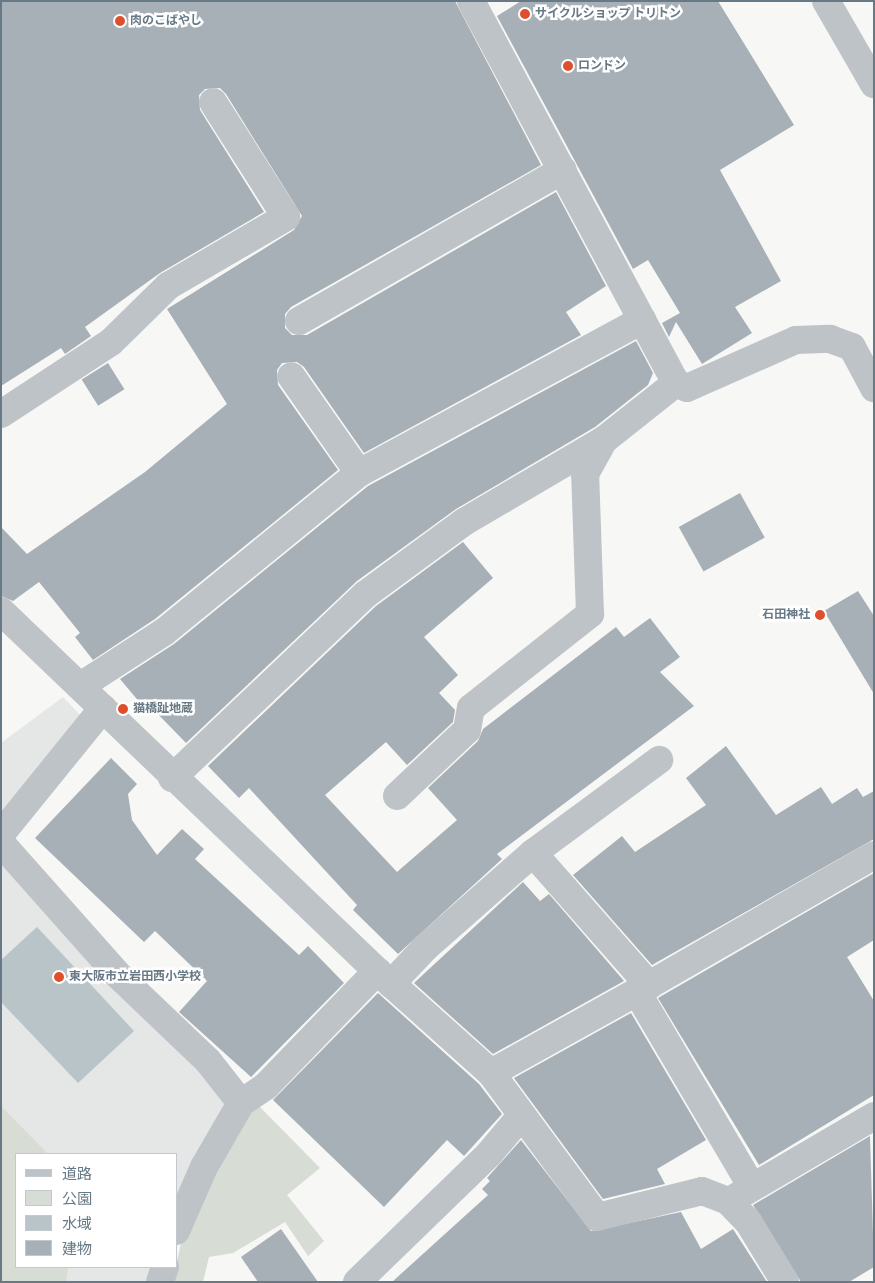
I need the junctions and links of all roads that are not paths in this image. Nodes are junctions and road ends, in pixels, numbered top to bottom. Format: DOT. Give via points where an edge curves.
graph roads {
  1 [pos="471,1"];
  2 [pos="826,1"];
  3 [pos="874,84"];
  4 [pos="212,102"];
  5 [pos="563,170"];
  6 [pos="642,320"];
  7 [pos="299,321"];
  8 [pos="291,376"];
  9 [pos="676,383"];
  10 [pos="874,388"];
  11 [pos="1,414"];
  12 [pos="604,440"];
  13 [pos="359,473"];
  14 [pos="1,611"];
  15 [pos="82,685"];
  16 [pos="103,708"];
  17 [pos="659,760"];
  18 [pos="172,778"];
  19 [pos="397,796"];
  20 [pos="1,834"];
  21 [pos="1,843"];
  22 [pos="533,853"];
  23 [pos="874,855"];
  24 [pos="384,977"];
  25 [pos="643,988"];
  26 [pos="491,1074"];
  27 [pos="241,1103"];
  28 [pos="520,1116"];
  29 [pos="874,1116"];
  30 [pos="752,1187"];
  31 [pos="728,1201"];
  32 [pos="178,1226"];
  33 [pos="165,1268"];
  34 [pos="160,1282"];
  35 [pos="357,1282"];
  36 [pos="786,1282"];
  1 -- 5 [label="street"];
  2 -- 3 [label="street"];
  4 -- 11 [label="street" via="286,216 168,286 111,342"];
  5 -- 6 [label="street"];
  5 -- 7 [label="street"];
  6 -- 9 [label="street"];
  6 -- 13 [label="street"];
  8 -- 13 [label="street"];
  9 -- 10 [label="street" via="687,388 796,340 830,339 852,347"];
  9 -- 12 [label="street"];
  12 -- 18 [label="street" via="464,522 366,594"];
  12 -- 19 [label="street" via="585,474 590,614 471,708 467,730"];
  13 -- 15 [label="street" via="164,632"];
  14 -- 15 [label="street"];
  15 -- 16 [label="street"];
  16 -- 18 [label="street"];
  16 -- 20 [label="street"];
  17 -- 22 [label="street"];
  18 -- 24 [label="street"];
  21 -- 27 [label="street" via="118,976 208,1060"];
  22 -- 24 [label="street" via="426,947"];
  22 -- 25 [label="street"];
  23 -- 25 [label="street"];
  24 -- 26 [label="street"];
  24 -- 27 [label="street" via="266,1086"];
  25 -- 26 [label="street"];
  25 -- 30 [label="street"];
  26 -- 28 [label="street"];
  27 -- 32 [label="street" via="204,1167"];
  28 -- 31 [label="street" via="598,1217 702,1190"];
  28 -- 35 [label="street" via="489,1154"];
  29 -- 30 [label="street"];
  30 -- 31 [label="street"];
  31 -- 36 [label="street" via="749,1223"];
  33 -- 34 [label="street"];
}
